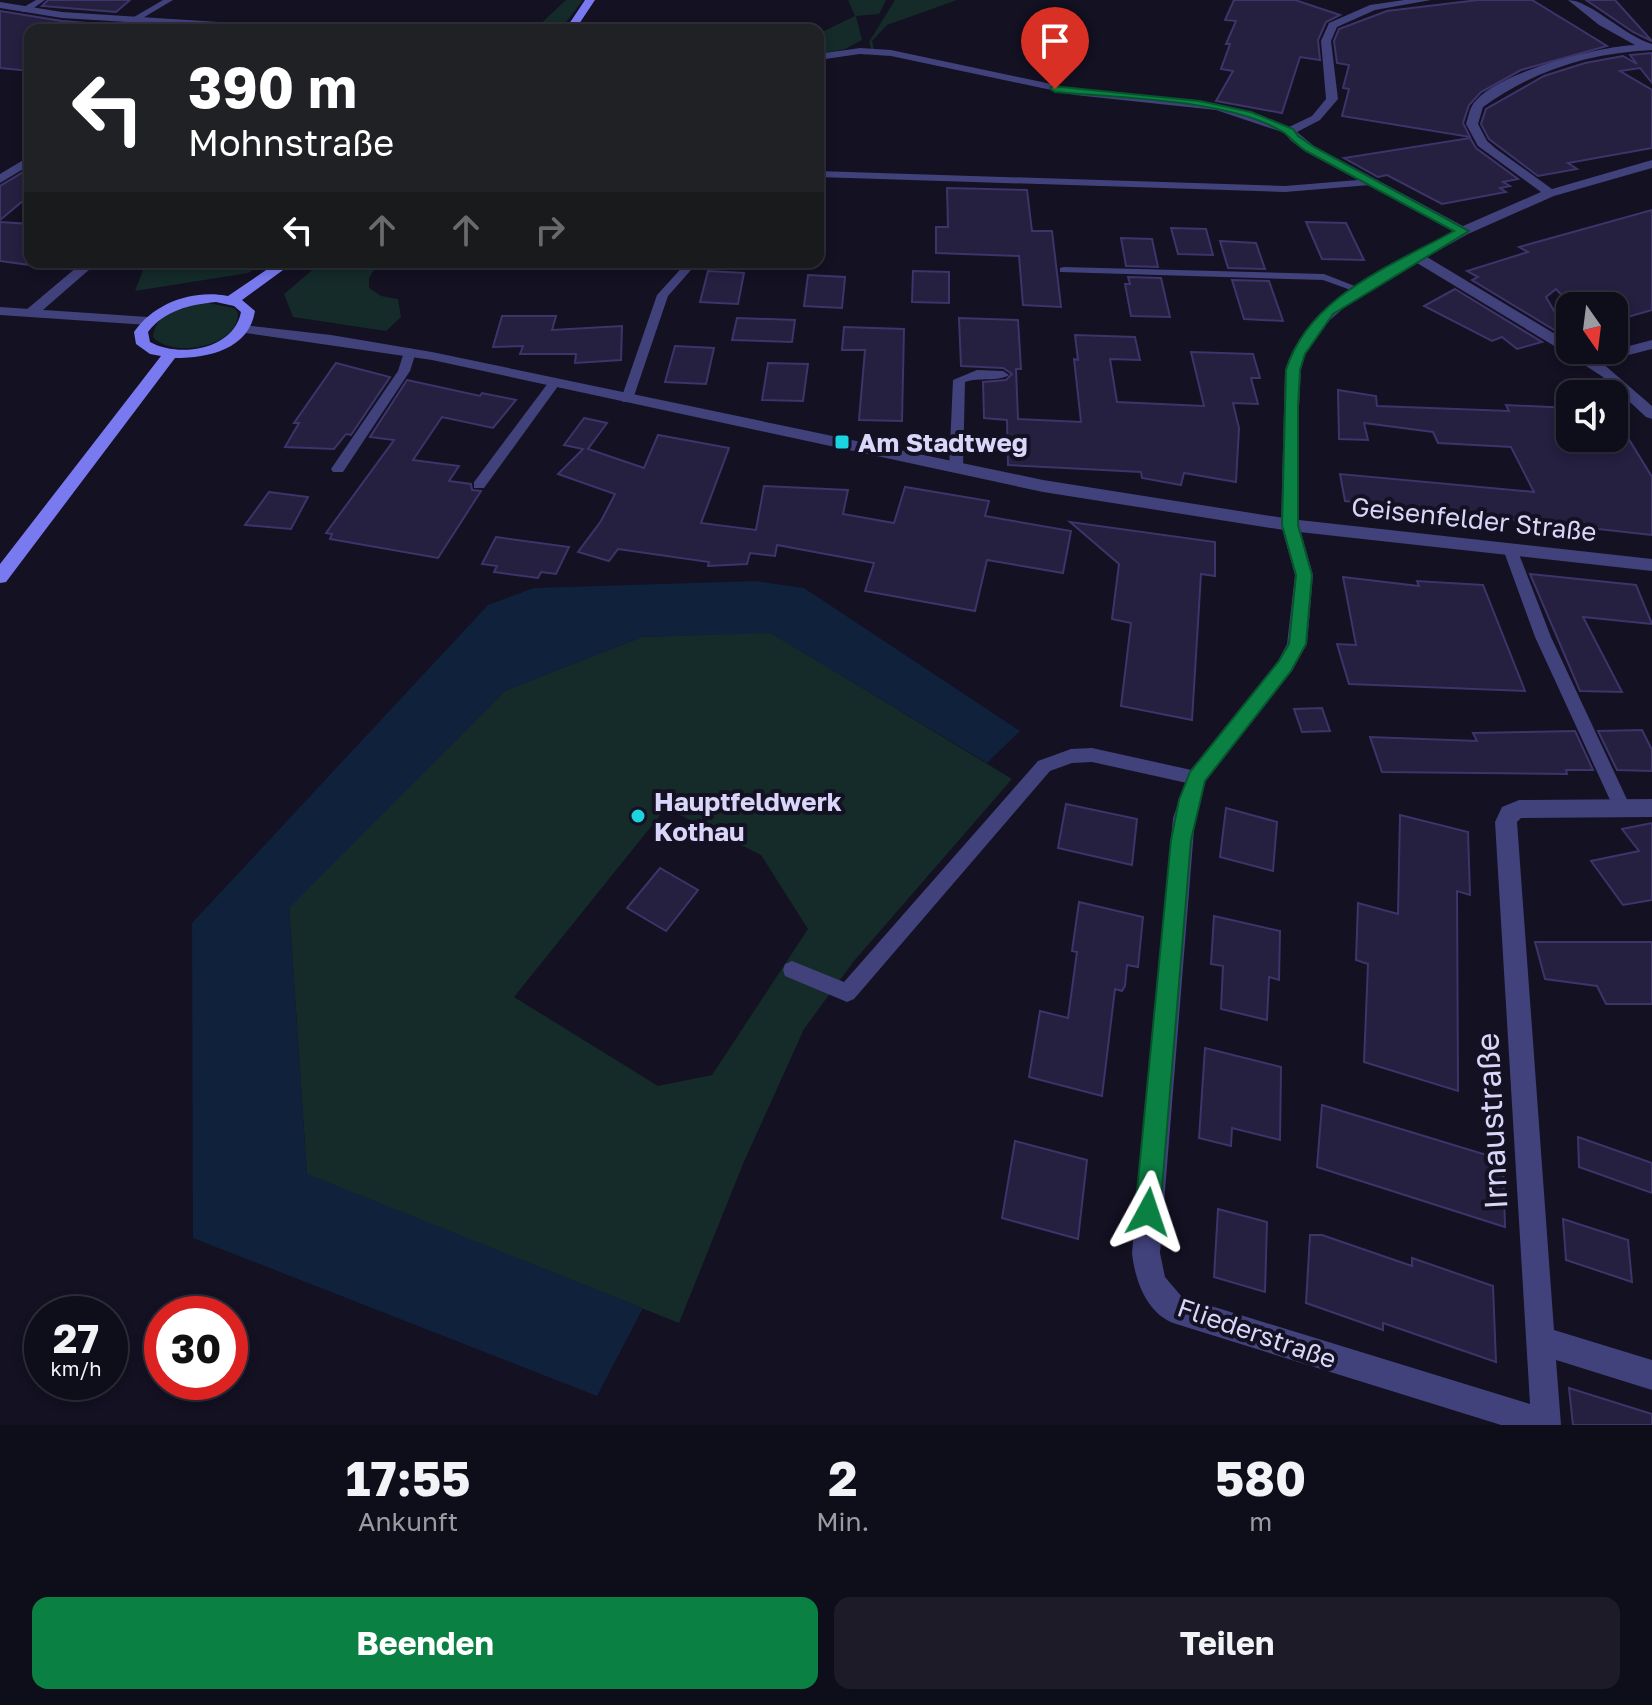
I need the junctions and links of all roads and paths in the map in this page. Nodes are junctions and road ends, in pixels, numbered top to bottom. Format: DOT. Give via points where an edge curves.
graph roads {
  1 [pos="41,0"];
  2 [pos="169,0"];
  3 [pos="590,0"];
  4 [pos="1426,0"];
  5 [pos="1573,0"];
  6 [pos="1,7"];
  7 [pos="25,10"];
  8 [pos="133,20"];
  9 [pos="176,24"];
  10 [pos="574,24"];
  11 [pos="1650,48"];
  12 [pos="824,56"];
  13 [pos="1290,131"];
  14 [pos="24,164"];
  15 [pos="1652,164"];
  16 [pos="824,174"];
  17 [pos="0,179"];
  18 [pos="1370,182"];
  19 [pos="1550,193"];
  20 [pos="1463,231"];
  21 [pos="1416,256"];
  22 [pos="84,268"];
  23 [pos="278,268"];
  24 [pos="688,268"];
  25 [pos="1064,270"];
  26 [pos="1359,290"];
  27 [pos="232,300"];
  28 [pos="0,311"];
  29 [pos="31,313"];
  30 [pos="148,321"];
  31 [pos="244,329"];
  32 [pos="1556,340"];
  33 [pos="1652,344"];
  34 [pos="1628,350"];
  35 [pos="410,352"];
  36 [pos="170,355"];
  37 [pos="1593,364"];
  38 [pos="1003,375"];
  39 [pos="555,382"];
  40 [pos="627,399"];
  41 [pos="1652,414"];
  42 [pos="956,468"];
  43 [pos="338,469"];
  44 [pos="479,485"];
  45 [pos="1290,525"];
  46 [pos="1510,549"];
  47 [pos="1652,565"];
  48 [pos="0,577"];
  49 [pos="1196,778"];
  50 [pos="1622,808"];
  51 [pos="1652,808"];
  52 [pos="792,970"];
  53 [pos="1538,1340"];
  54 [pos="1652,1375"];
  55 [pos="1546,1425"];
  1 -- 7 [label="lane"];
  2 -- 8 [label="lane"];
  3 -- 10 [label="main road"];
  4 -- 13 [label="street" via="1373,7 1333,25 1326,41 1333,92 1329,105"];
  5 -- 11 [label="street"];
  6 -- 7 [label="street"];
  7 -- 8 [label="street"];
  8 -- 9 [label="street"];
  11 -- 19 [label="street" via="1555,64 1478,105 1472,124 1482,143"];
  12 -- 13 [label="street" via="891,53 1075,92 1218,107"];
  13 -- 18 [label="street" via="1310,149"];
  14 -- 17 [label="street"];
  15 -- 19 [label="street, Fliederstraße"];
  16 -- 18 [label="lane" via="1285,189"];
  18 -- 20 [label="street"];
  19 -- 20 [label="street, Fliederstraße"];
  20 -- 21 [label="street, Fliederstraße"];
  21 -- 26 [label="street, Fliederstraße"];
  21 -- 32 [label="street"];
  22 -- 29 [label="street"];
  23 -- 27 [label="main road"];
  24 -- 40 [label="lane" via="663,295"];
  25 -- 26 [label="lane" via="1324,277"];
  26 -- 45 [label="street, Fliederstraße" via="1316,324 1293,370"];
  27 -- 30 [label="main road" via="187,301"];
  27 -- 31 [label="main road" via="248,311"];
  28 -- 29 [label="street"];
  29 -- 30 [label="street"];
  30 -- 36 [label="main road" via="141,332 143,344"];
  31 -- 35 [label="street"];
  31 -- 36 [label="main road" via="217,348"];
  33 -- 34 [label="street"];
  35 -- 39 [label="street"];
  35 -- 43 [label="lane" via="404,371"];
  36 -- 48 [label="main road"];
  37 -- 41 [label="street"];
  38 -- 42 [label="lane" via="959,380"];
  39 -- 40 [label="street"];
  39 -- 44 [label="lane"];
  40 -- 42 [label="street"];
  42 -- 45 [label="street"];
  45 -- 46 [label="street, Geisenfelder Straße"];
  45 -- 49 [label="street, Fliederstraße" via="1304,575 1297,644"];
  46 -- 47 [label="street, Geisenfelder Straße"];
  46 -- 50 [label="lane" via="1543,637"];
  49 -- 52 [label="lane" via="1092,755 1044,766 847,993"];
  49 -- 55 [label="street, Fliederstraße" via="1182,829 1145,1243 1155,1292 1173,1309 1200,1319"];
  50 -- 51 [label="street"];
  50 -- 53 [label="street, Irnaustraße" via="1519,809 1506,822"];
  53 -- 54 [label="street"];
  53 -- 55 [label="street, Irnaustraße"];
}
